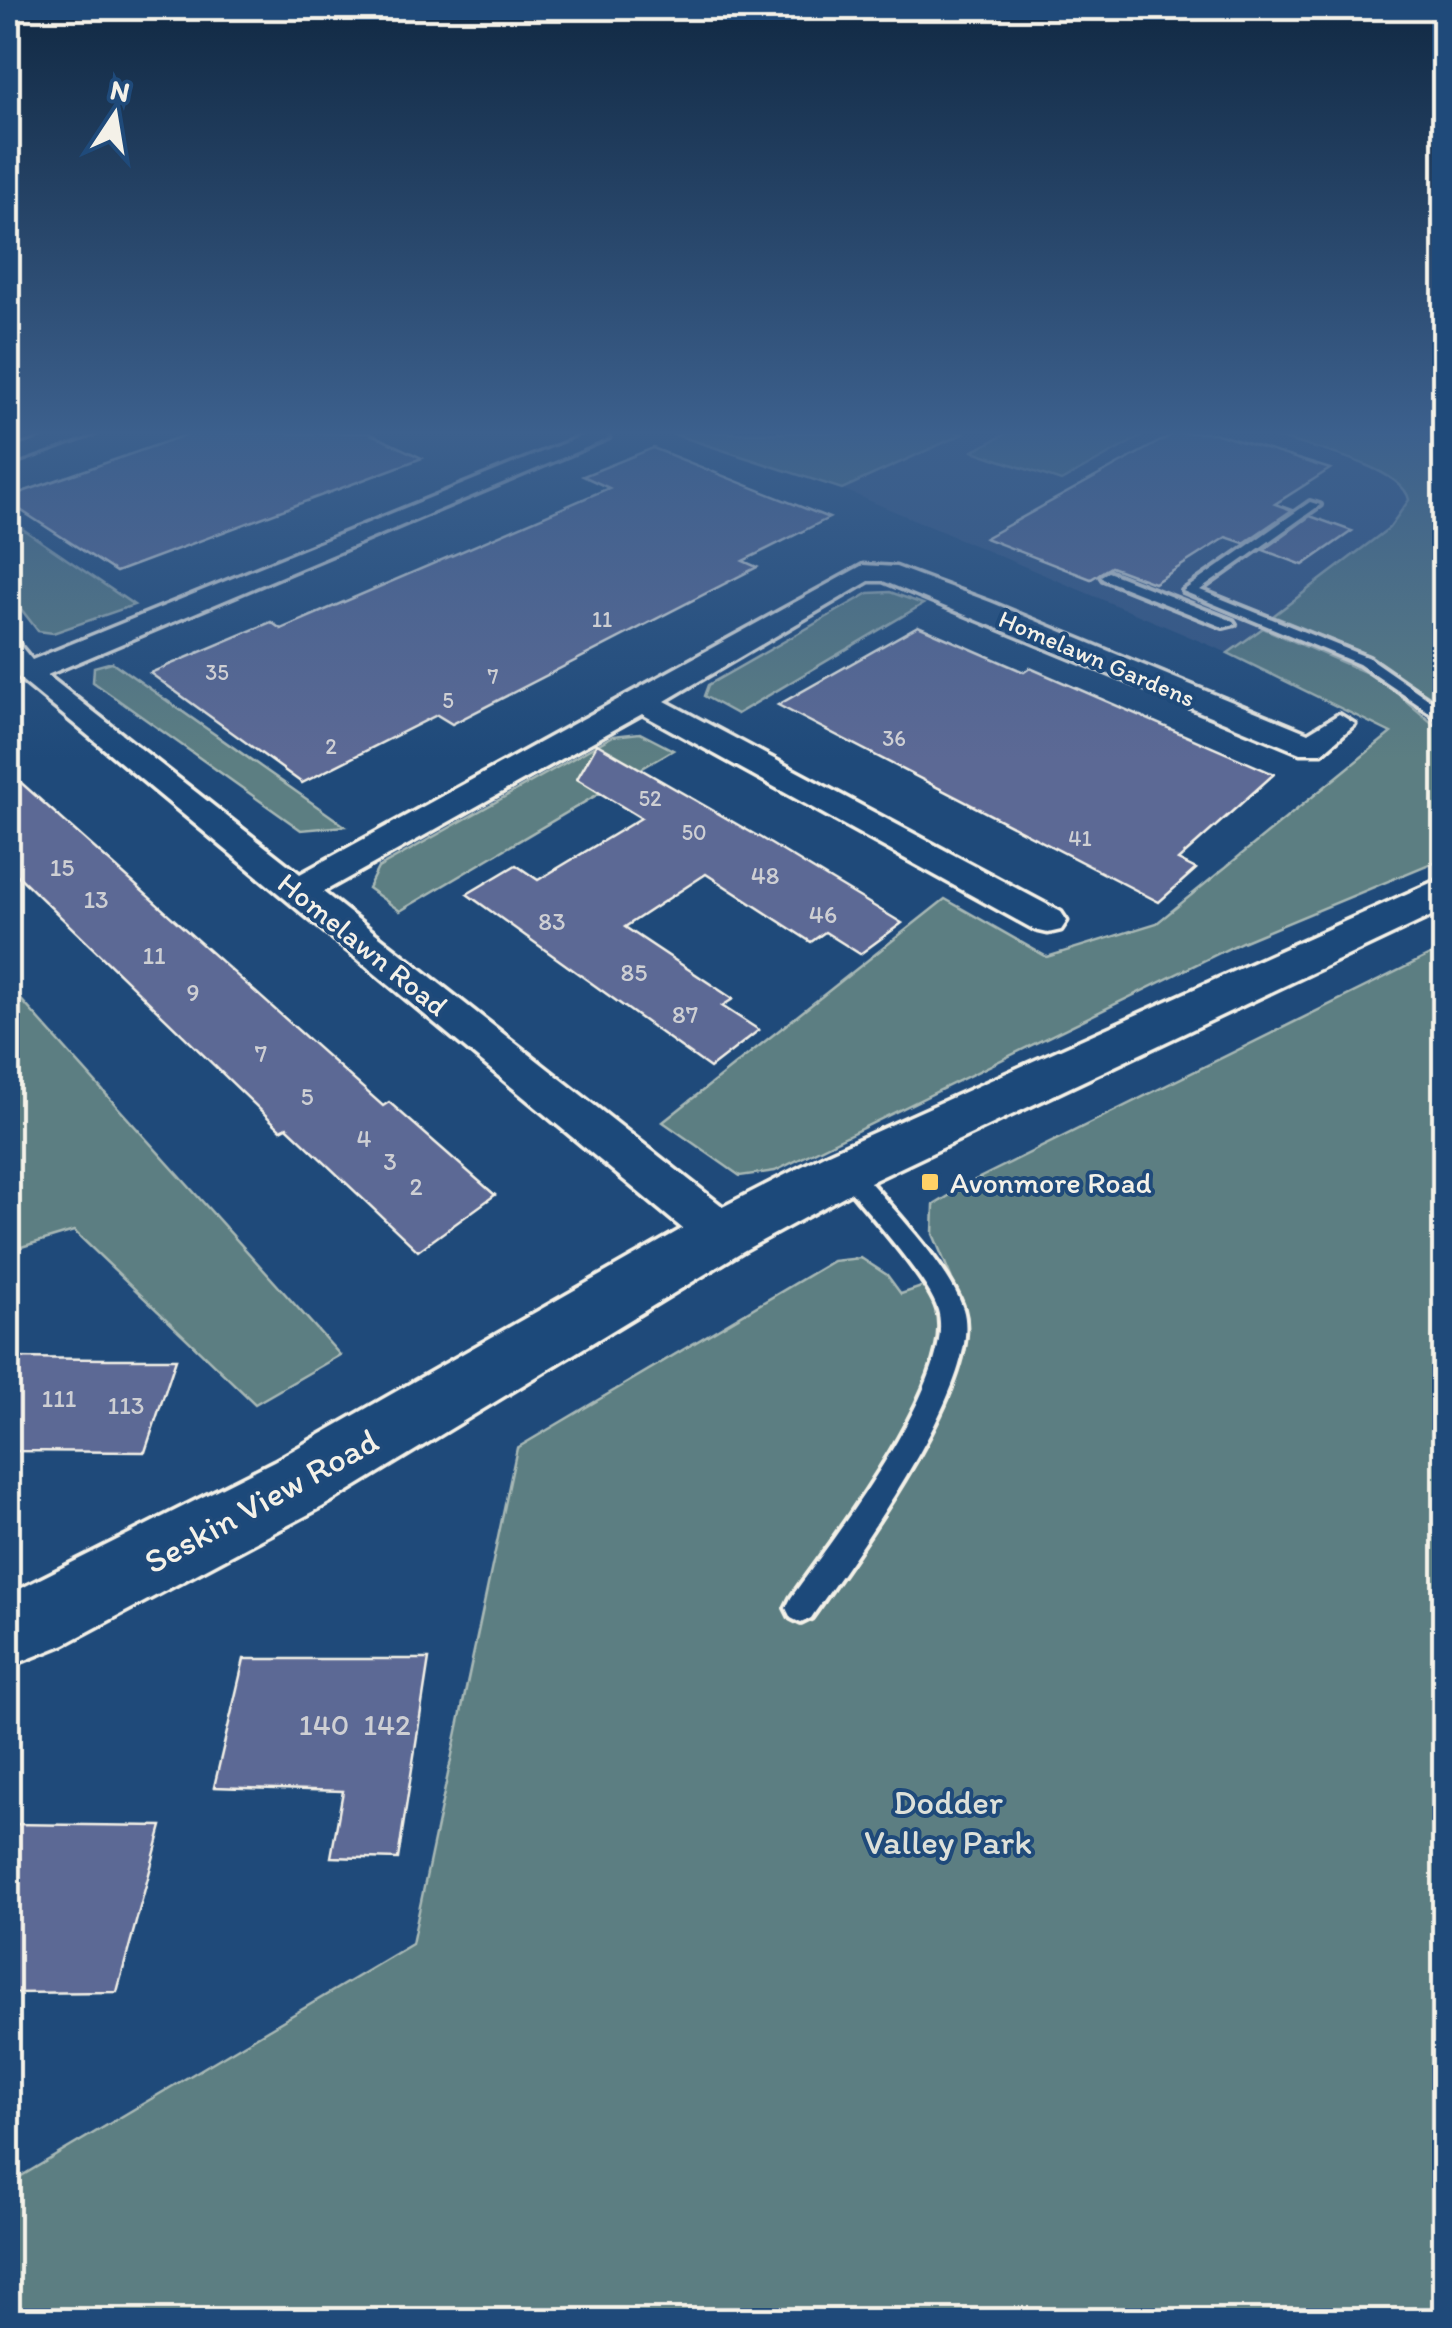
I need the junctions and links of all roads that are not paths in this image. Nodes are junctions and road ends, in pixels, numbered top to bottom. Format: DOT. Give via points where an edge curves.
graph roads {
  1 [pos="327,542"];
  2 [pos="1262,542"];
  3 [pos="1108,576"];
  4 [pos="1190,591"];
  5 [pos="1174,602"];
  6 [pos="1228,624"];
  7 [pos="17,661"];
  8 [pos="642,701"];
  9 [pos="1444,717"];
  10 [pos="1339,724"];
  11 [pos="298,890"];
  12 [pos="1444,892"];
  13 [pos="1048,921"];
  14 [pos="846,1169"];
  15 [pos="723,1234"];
  16 [pos="801,1608"];
  17 [pos="8,1631"];
  1 -- 7 [label="street"];
  2 -- 4 [label="lane"];
  3 -- 5 [label="lane"];
  4 -- 5 [label="lane"];
  4 -- 9 [label="lane" via="1364,661"];
  5 -- 6 [label="lane"];
  7 -- 11 [label="street, Homelawn Road"];
  8 -- 10 [label="street, Homelawn Gardens" via="856,574 878,572 1311,746"];
  8 -- 11 [label="street, Homelawn Gardens"];
  8 -- 13 [label="street"];
  11 -- 15 [label="street, Homelawn Road"];
  12 -- 14 [label="street"];
  14 -- 15 [label="street"];
  14 -- 16 [label="lane" via="933,1282 953,1321 946,1368 910,1444"];
  15 -- 17 [label="street, Seskin View Road" via="298,1484"];
}
